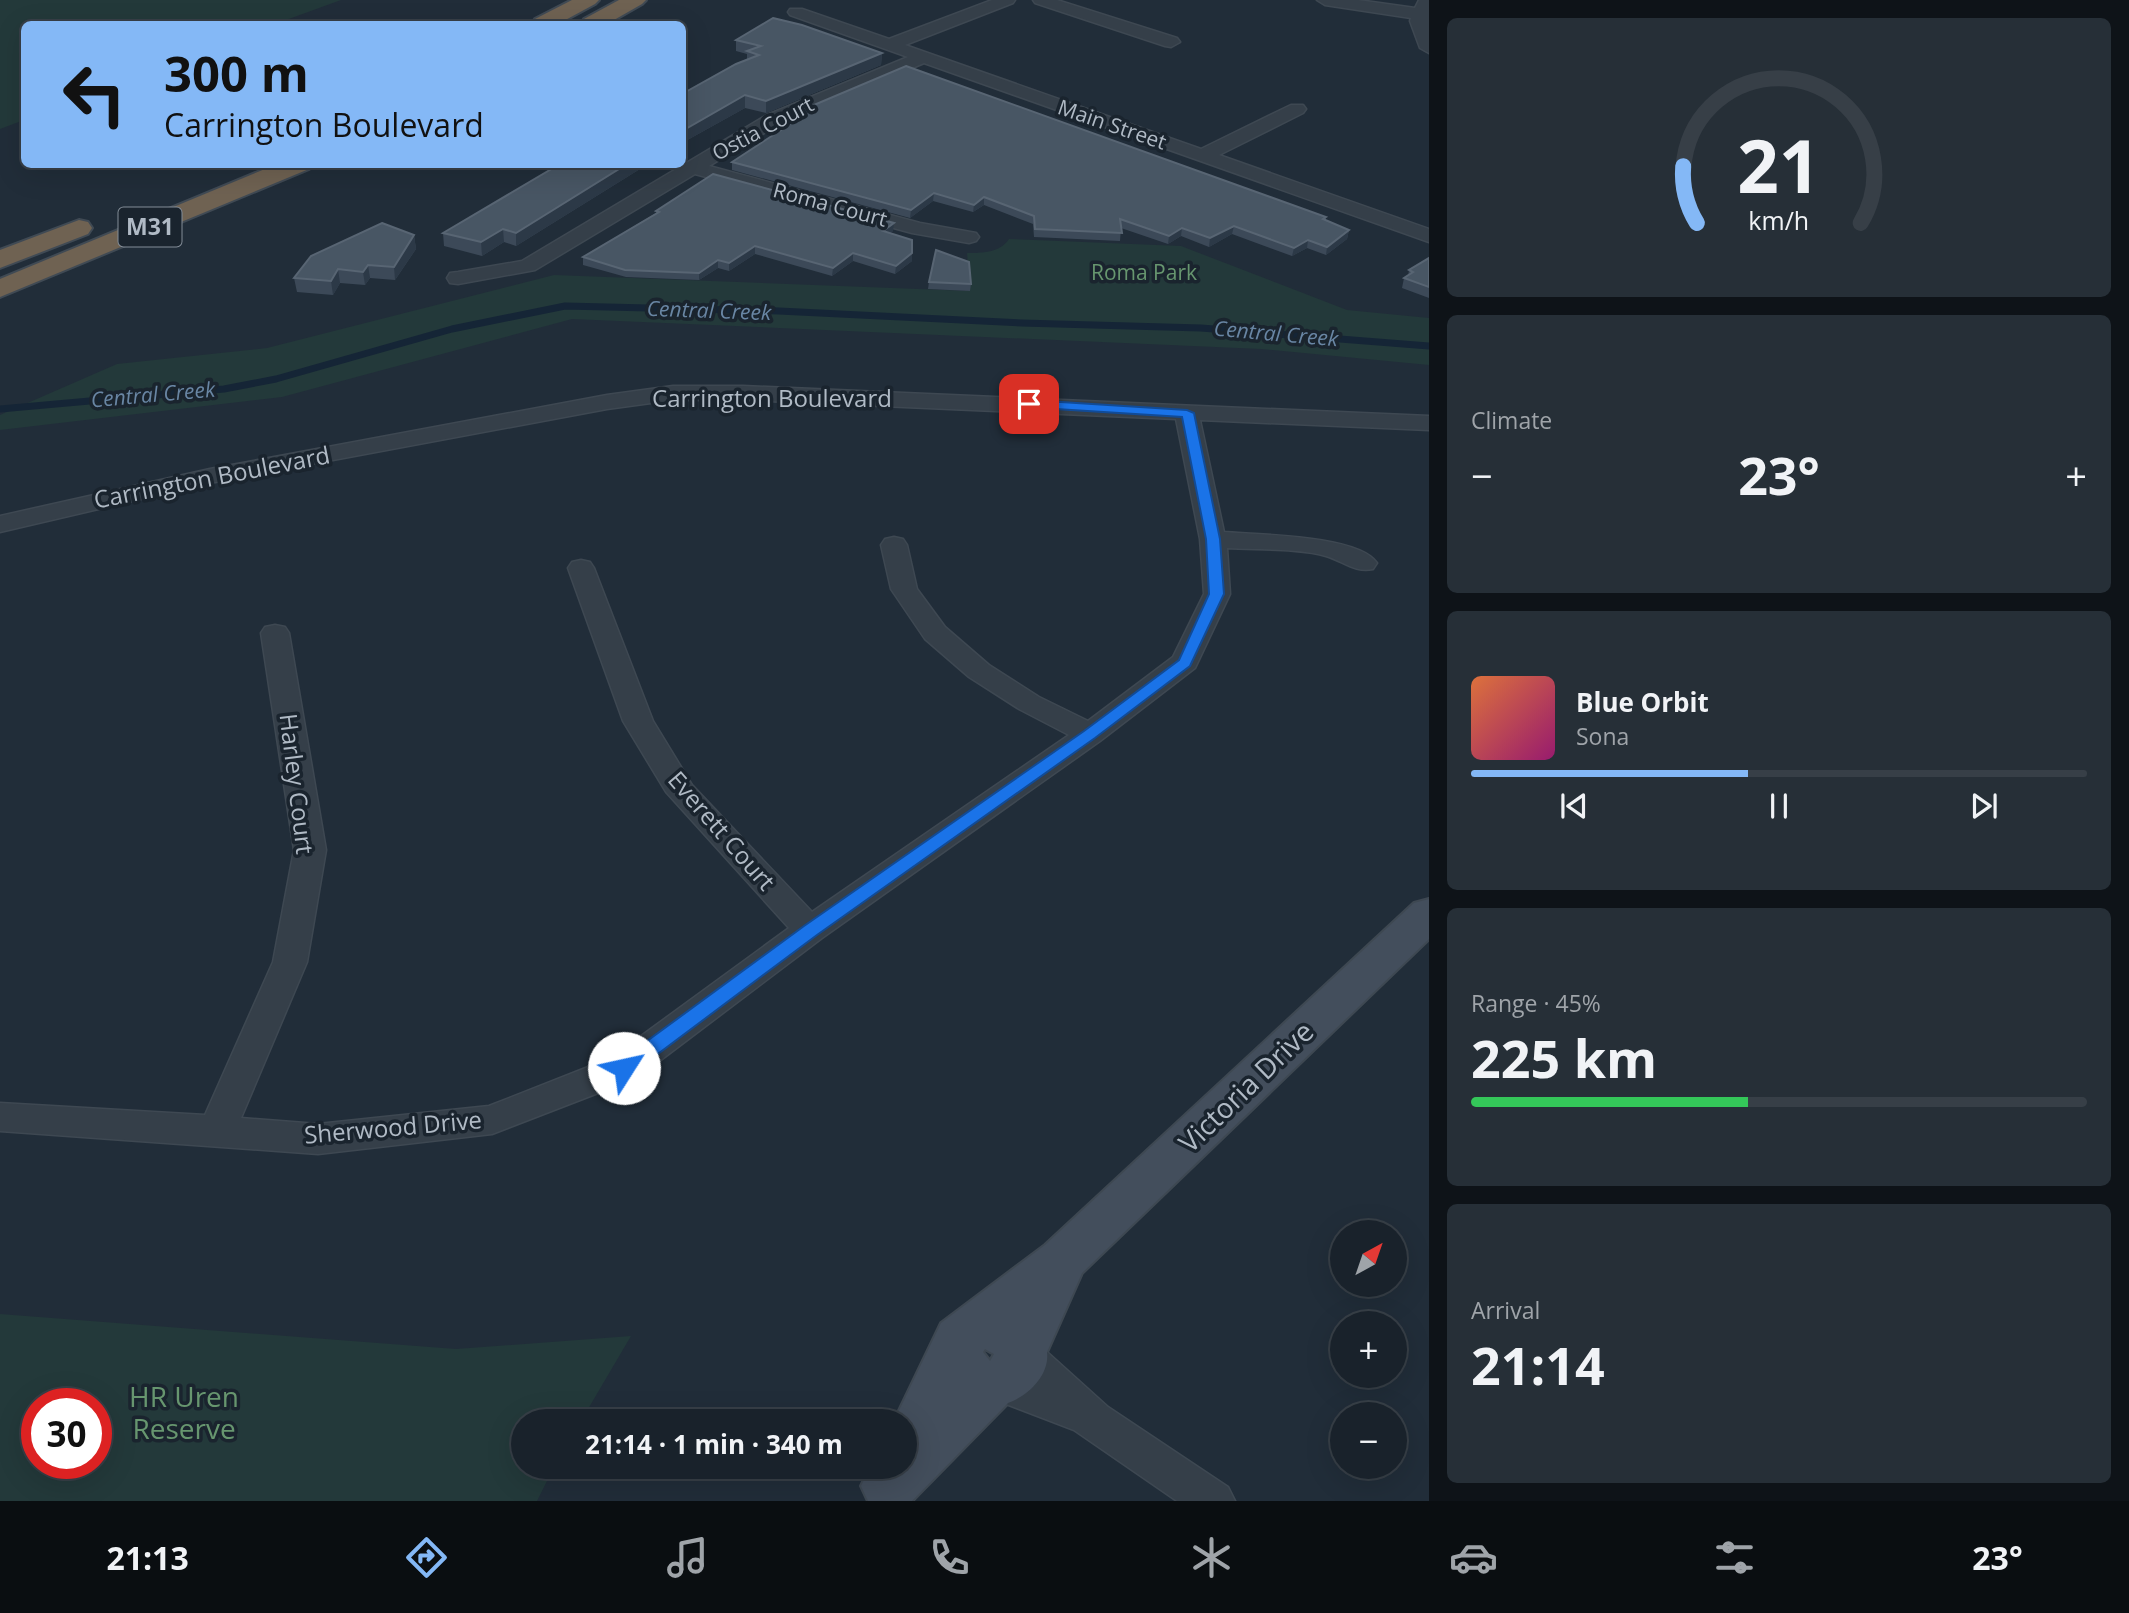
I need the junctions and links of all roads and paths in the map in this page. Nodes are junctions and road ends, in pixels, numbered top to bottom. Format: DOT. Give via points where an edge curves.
graph roads {
  1 [pos="588,0"];
  2 [pos="635,0"];
  3 [pos="1007,0"];
  4 [pos="1041,0"];
  5 [pos="1325,0"];
  6 [pos="1423,7"];
  7 [pos="796,12"];
  8 [pos="549,21"];
  9 [pos="597,21"];
  10 [pos="1171,42"];
  11 [pos="889,45"];
  12 [pos="1429,48"];
  13 [pos="922,58"];
  14 [pos="1297,109"];
  15 [pos="1202,156"];
  16 [pos="691,167"];
  17 [pos="290,168"];
  18 [pos="100,219"];
  19 [pos="1425,231"];
  20 [pos="969,237"];
  21 [pos="0,260"];
  22 [pos="458,278"];
  23 [pos="0,289"];
  24 [pos="1187,413"];
  25 [pos="1429,423"];
  26 [pos="0,524"];
  27 [pos="1213,539"];
  28 [pos="894,545"];
  29 [pos="1364,563"];
  30 [pos="581,568"];
  31 [pos="275,633"];
  32 [pos="1090,734"];
  33 [pos="1429,914"];
  34 [pos="810,930"];
  35 [pos="0,1117"];
  36 [pos="218,1130"];
  37 [pos="1063,1260"];
  38 [pos="964,1338"];
  39 [pos="1009,1368"];
  40 [pos="917,1431"];
  41 [pos="917,1454"];
  42 [pos="1213,1501"];
  1 -- 8 [label="highway"];
  2 -- 9 [label="highway"];
  3 -- 11 [label="street"];
  4 -- 10 [label="street"];
  5 -- 6 [label="street"];
  6 -- 12 [label="street" via="1420,31"];
  7 -- 11 [label="street, Main Street"];
  11 -- 13 [label="street, Main Street"];
  13 -- 15 [label="street, Main Street"];
  13 -- 16 [label="street, Ostia Court" via="774,119"];
  14 -- 15 [label="street"];
  15 -- 19 [label="street, Main Street"];
  16 -- 20 [label="street, Roma Court" via="919,229"];
  16 -- 22 [label="street, Ostia Court" via="528,266"];
  17 -- 23 [label="highway, M31"];
  18 -- 21 [label="highway, M31"];
  24 -- 25 [label="street, Carrington Boulevard"];
  24 -- 26 [label="street, Carrington Boulevard" via="673,393 210,476"];
  24 -- 27 [label="street, Sherwood Drive"];
  27 -- 29 [label="street" via="1320,547"];
  27 -- 32 [label="street, Sherwood Drive" via="1217,594 1185,662"];
  28 -- 32 [label="street" via="904,589 936,633 979,671"];
  30 -- 34 [label="street, Everett Court" via="638,721 681,792"];
  31 -- 36 [label="street, Harley Court" via="310,850 290,962"];
  32 -- 34 [label="street, Sherwood Drive"];
  33 -- 37 [label="street, Victoria Drive"];
  34 -- 36 [label="street, Sherwood Drive" via="624,1068 492,1120 318,1139"];
  35 -- 36 [label="street, Sherwood Drive"];
  37 -- 38 [label="street, Victoria Drive"];
  37 -- 39 [label="street, Victoria Drive"];
  38 -- 39 [label="street" via="956,1358 970,1377"];
  38 -- 40 [label="street, Victoria Drive"];
  39 -- 41 [label="street, Victoria Drive"];
  39 -- 42 [label="street" via="1031,1393 1093,1420"];
}
